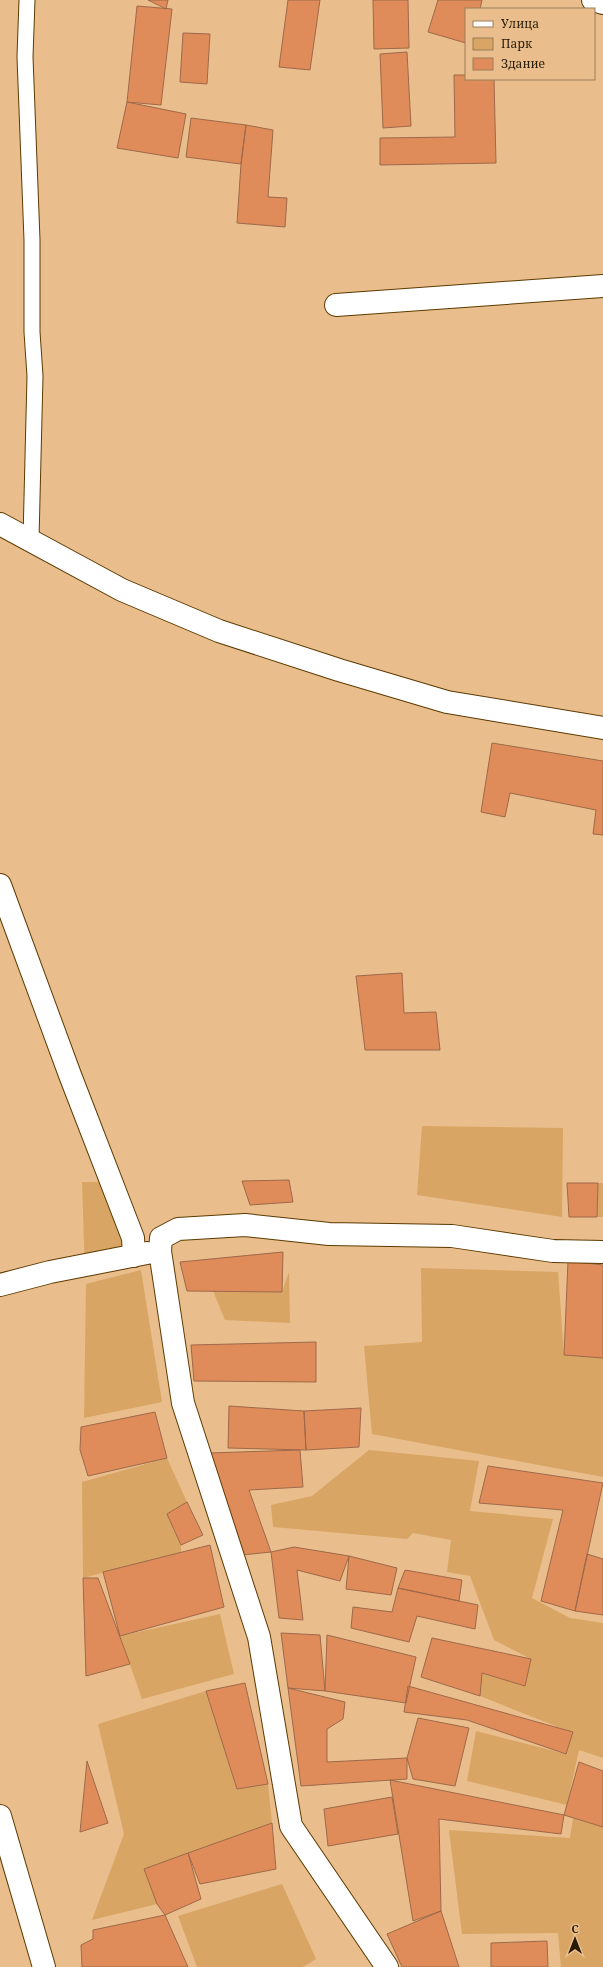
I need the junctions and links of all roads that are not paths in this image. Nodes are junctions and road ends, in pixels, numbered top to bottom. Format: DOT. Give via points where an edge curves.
graph roads {
  1 [pos="27,0"];
  2 [pos="593,0"];
  3 [pos="603,3"];
  4 [pos="603,286"];
  5 [pos="336,305"];
  6 [pos="0,524"];
  7 [pos="31,539"];
  8 [pos="603,728"];
  9 [pos="0,885"];
  10 [pos="160,1251"];
  11 [pos="603,1252"];
  12 [pos="134,1256"];
  13 [pos="0,1285"];
  14 [pos="0,1816"];
  15 [pos="44,1967"];
  16 [pos="387,1967"];
  1 -- 7 [label="lane" via="25,57 35,376"];
  2 -- 3 [label="street"];
  4 -- 5 [label="street"];
  6 -- 7 [label="street"];
  7 -- 8 [label="street" via="122,590 219,631 447,702"];
  9 -- 12 [label="street" via="72,1082 133,1238"];
  10 -- 11 [label="street" via="162,1238 178,1230 245,1225 329,1234 452,1236 554,1251"];
  10 -- 12 [label="street"];
  10 -- 16 [label="street" via="183,1403 259,1637 291,1826"];
  12 -- 13 [label="street" via="50,1272"];
  14 -- 15 [label="street"];
}
